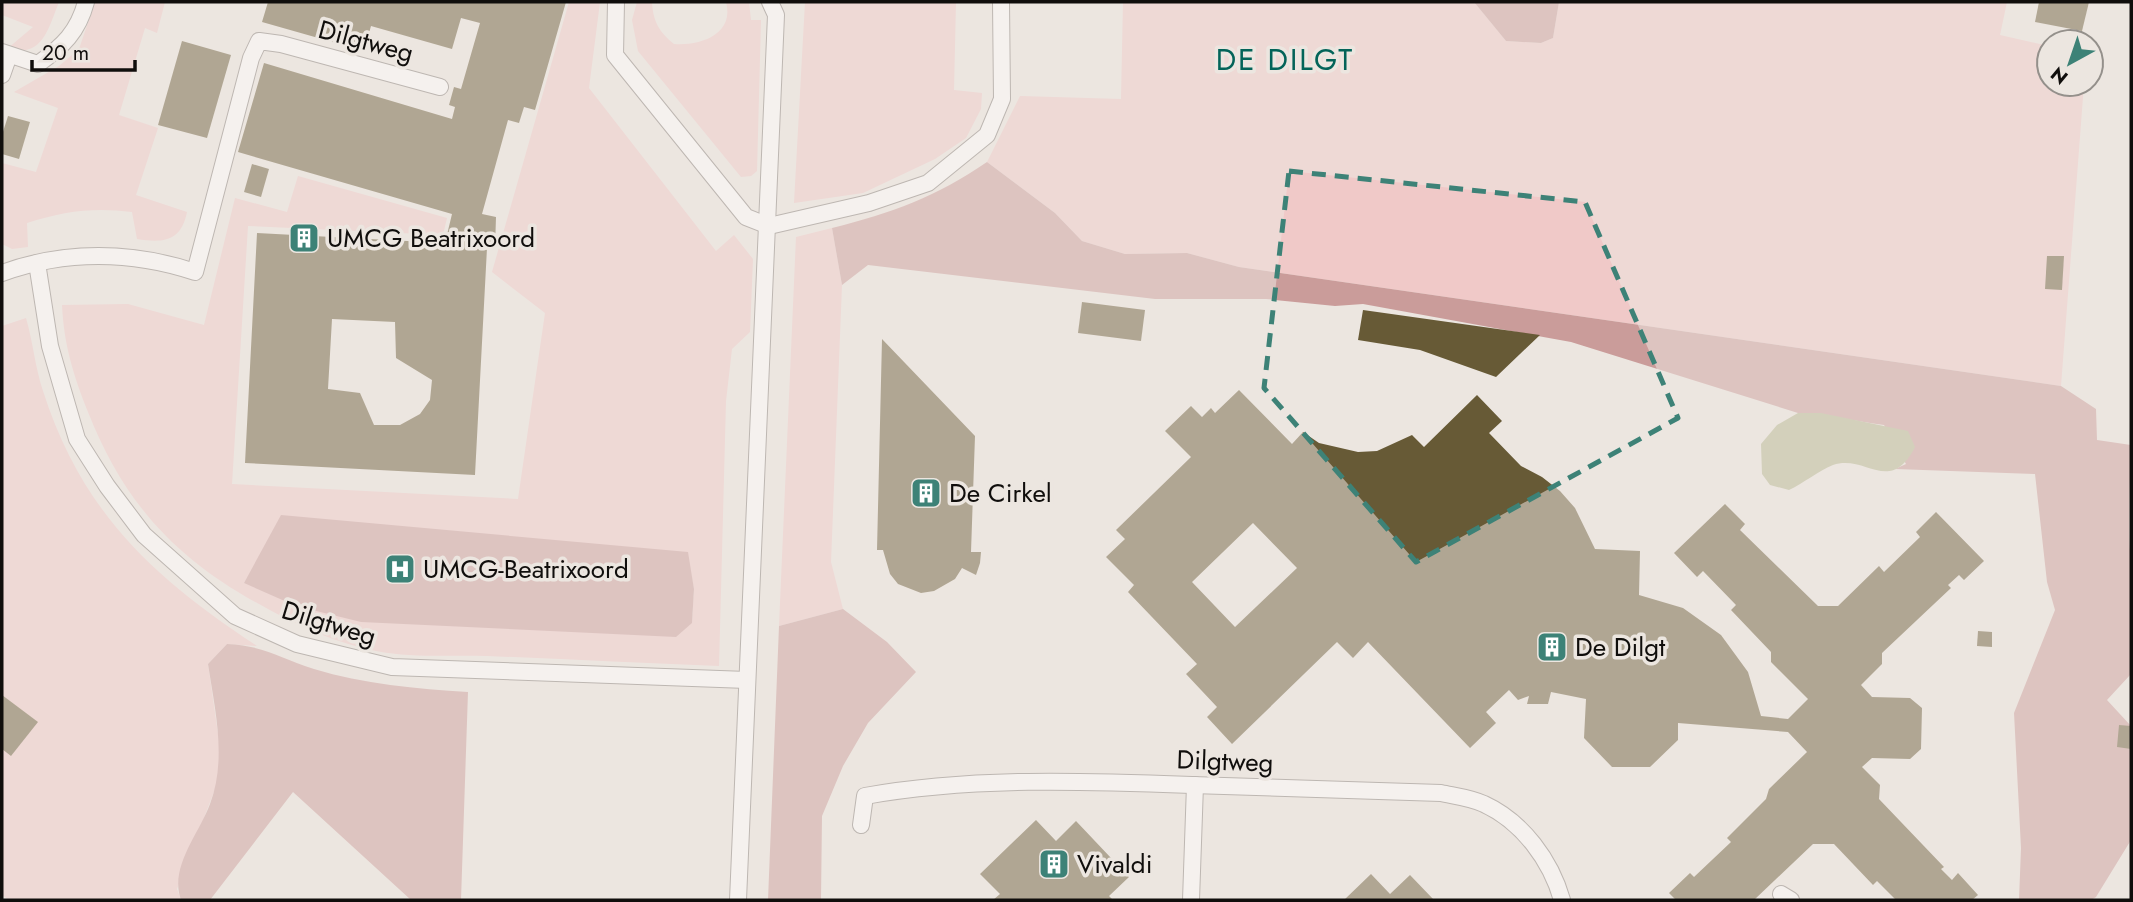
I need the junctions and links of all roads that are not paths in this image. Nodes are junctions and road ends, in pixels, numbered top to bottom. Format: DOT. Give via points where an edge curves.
graph roads {
  1 [pos="86,2"];
  2 [pos="617,2"];
  3 [pos="770,2"];
  4 [pos="1001,2"];
  5 [pos="6,54"];
  6 [pos="2,75"];
  7 [pos="440,87"];
  8 [pos="769,226"];
  9 [pos="37,262"];
  10 [pos="2,273"];
  11 [pos="747,681"];
  12 [pos="1195,785"];
  13 [pos="861,825"];
  14 [pos="738,900"];
  15 [pos="1191,900"];
  16 [pos="1562,900"];
  1 -- 5 [label="lane" via="81,21 65,45 38,64"];
  2 -- 8 [label="lane" via="615,55 746,217"];
  3 -- 8 [label="lane" via="776,15"];
  4 -- 8 [label="lane" via="1002,99 988,135 928,183 869,203"];
  5 -- 6 [label="lane"];
  7 -- 9 [label="lane, Dilgtweg" via="259,41 195,272 166,262 121,256"];
  8 -- 11 [label="lane"];
  9 -- 10 [label="lane, Dilgtweg"];
  9 -- 11 [label="lane, Dilgtweg" via="50,346 77,439 144,535 235,615 297,644 392,667"];
  11 -- 14 [label="lane"];
  12 -- 13 [label="lane, Dilgtweg" via="1020,783 910,788 865,796"];
  12 -- 15 [label="lane"];
  12 -- 16 [label="lane, Dilgtweg" via="1441,793 1485,804 1523,832 1554,871"];
}
